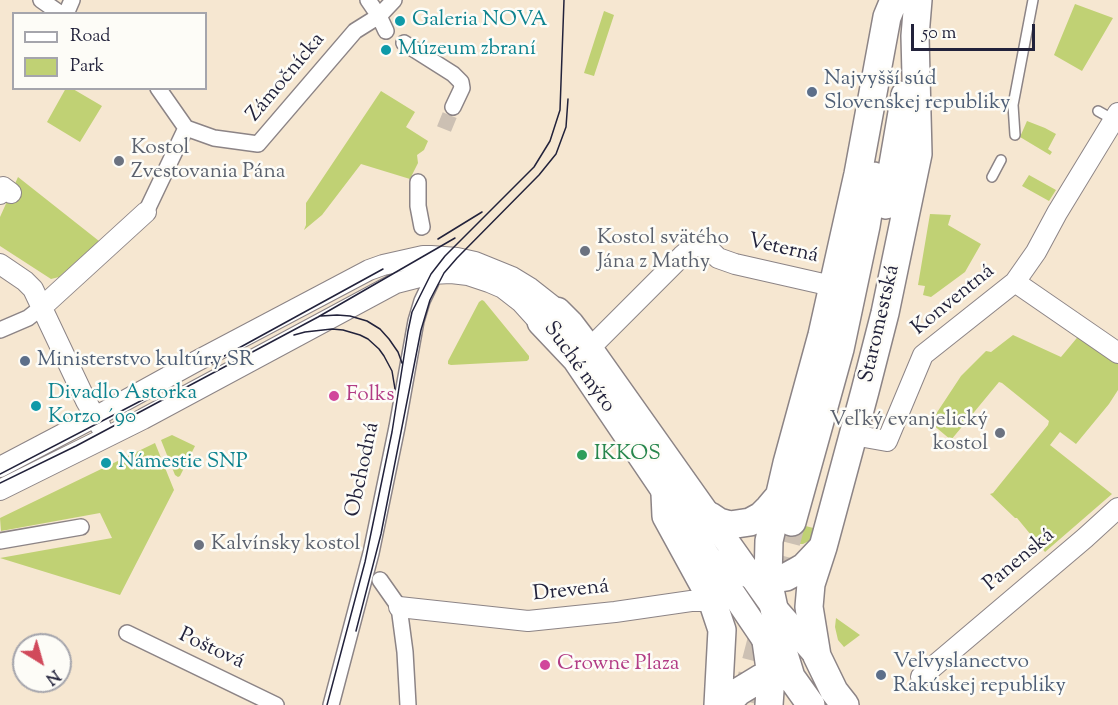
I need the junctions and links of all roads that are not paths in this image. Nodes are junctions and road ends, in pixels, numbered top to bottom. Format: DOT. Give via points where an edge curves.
graph roads {
  1 [pos="41,0"];
  2 [pos="368,0"];
  3 [pos="394,0"];
  4 [pos="896,0"];
  5 [pos="918,0"];
  6 [pos="928,0"];
  7 [pos="1033,0"];
  8 [pos="58,12"];
  9 [pos="378,16"];
  10 [pos="386,31"];
  11 [pos="915,36"];
  12 [pos="404,43"];
  13 [pos="163,90"];
  14 [pos="453,107"];
  15 [pos="1110,115"];
  16 [pos="186,128"];
  17 [pos="1015,135"];
  18 [pos="1001,160"];
  19 [pos="992,177"];
  20 [pos="418,182"];
  21 [pos="146,212"];
  22 [pos="422,227"];
  23 [pos="452,254"];
  24 [pos="0,264"];
  25 [pos="433,278"];
  26 [pos="1015,282"];
  27 [pos="832,286"];
  28 [pos="42,307"];
  29 [pos="549,316"];
  30 [pos="0,330"];
  31 [pos="590,348"];
  32 [pos="1118,353"];
  33 [pos="91,409"];
  34 [pos="853,435"];
  35 [pos="107,437"];
  36 [pos="0,467"];
  37 [pos="0,490"];
  38 [pos="665,494"];
  39 [pos="780,495"];
  40 [pos="1118,508"];
  41 [pos="710,516"];
  42 [pos="81,527"];
  43 [pos="799,532"];
  44 [pos="0,541"];
  45 [pos="711,562"];
  46 [pos="380,580"];
  47 [pos="764,587"];
  48 [pos="712,600"];
  49 [pos="399,607"];
  50 [pos="745,612"];
  51 [pos="127,633"];
  52 [pos="766,643"];
  53 [pos="817,656"];
  54 [pos="781,676"];
  55 [pos="921,677"];
  56 [pos="840,698"];
  57 [pos="276,705"];
  58 [pos="331,705"];
  59 [pos="408,705"];
  60 [pos="718,705"];
  61 [pos="726,705"];
  62 [pos="769,705"];
  63 [pos="811,705"];
  1 -- 8 [label="street"];
  2 -- 9 [label="street"];
  3 -- 9 [label="street"];
  4 -- 27 [label="main road, Staromestská" via="887,17 858,174"];
  4 -- 43 [label="main road, Staromestská" via="897,41 866,226"];
  5 -- 11 [label="main road, Staromestská"];
  6 -- 11 [label="street"];
  7 -- 17 [label="lane" via="1013,105"];
  9 -- 10 [label="street"];
  9 -- 16 [label="street, Zámočnícka" via="355,31 258,144 214,138"];
  11 -- 34 [label="main road, Staromestská" via="918,154 885,313"];
  11 -- 43 [label="main road, Staromestská" via="882,229 853,357"];
  12 -- 14 [label="street" via="460,82 462,88"];
  13 -- 16 [label="street"];
  15 -- 26 [label="street, Konventná"];
  16 -- 21 [label="street"];
  18 -- 19 [label="lane"];
  20 -- 22 [label="street"];
  21 -- 28 [label="street"];
  23 -- 25 [label="street, Obchodná"];
  23 -- 29 [label="street" via="513,277 530,288"];
  23 -- 33 [label="street" via="376,267 193,363"];
  24 -- 28 [label="street" via="30,285"];
  25 -- 29 [label="street" via="452,273 468,275 503,288 520,302"];
  25 -- 35 [label="street" via="426,275 396,283"];
  25 -- 58 [label="street, Obchodná" via="416,321 371,553"];
  26 -- 32 [label="street"];
  26 -- 34 [label="street, Konventná" via="923,356 887,441"];
  27 -- 31 [label="street, Veterná" via="735,264 695,245"];
  27 -- 39 [label="main road, Staromestská"];
  28 -- 30 [label="street"];
  28 -- 33 [label="street"];
  29 -- 31 [label="street, Suché mýto" via="571,323"];
  29 -- 38 [label="street, Suché mýto" via="574,360"];
  31 -- 41 [label="street, Suché mýto"];
  33 -- 35 [label="street"];
  33 -- 36 [label="street"];
  34 -- 43 [label="main road, Staromestská"];
  35 -- 37 [label="street"];
  38 -- 45 [label="street, Suché mýto"];
  38 -- 48 [label="main road" via="666,516"];
  39 -- 41 [label="main road" via="750,522 730,525"];
  39 -- 43 [label="main road, Staromestská"];
  40 -- 55 [label="street, Panenská"];
  41 -- 47 [label="street, Suché mýto"];
  42 -- 44 [label="street"];
  43 -- 47 [label="main road, Suché mýto" via="768,559"];
  43 -- 47 [label="main road" via="804,567"];
  43 -- 53 [label="main road, Staromestská" via="811,584 809,607"];
  45 -- 47 [label="main road"];
  45 -- 50 [label="street, Suché mýto"];
  46 -- 49 [label="street"];
  47 -- 52 [label="main road"];
  47 -- 53 [label="street, Suché mýto"];
  47 -- 54 [label="main road, Suché mýto" via="783,651"];
  48 -- 49 [label="street, Drevená" via="528,621"];
  48 -- 50 [label="street, Drevená" via="727,601"];
  48 -- 60 [label="main road" via="722,630"];
  49 -- 59 [label="street"];
  50 -- 52 [label="street, Suché mýto"];
  51 -- 57 [label="street, Poštová"];
  52 -- 54 [label="main road"];
  53 -- 56 [label="main road"];
  54 -- 56 [label="main road" via="808,681"];
  54 -- 61 [label="main road" via="761,678"];
  54 -- 62 [label="main road"];
  54 -- 63 [label="main road"];
}
